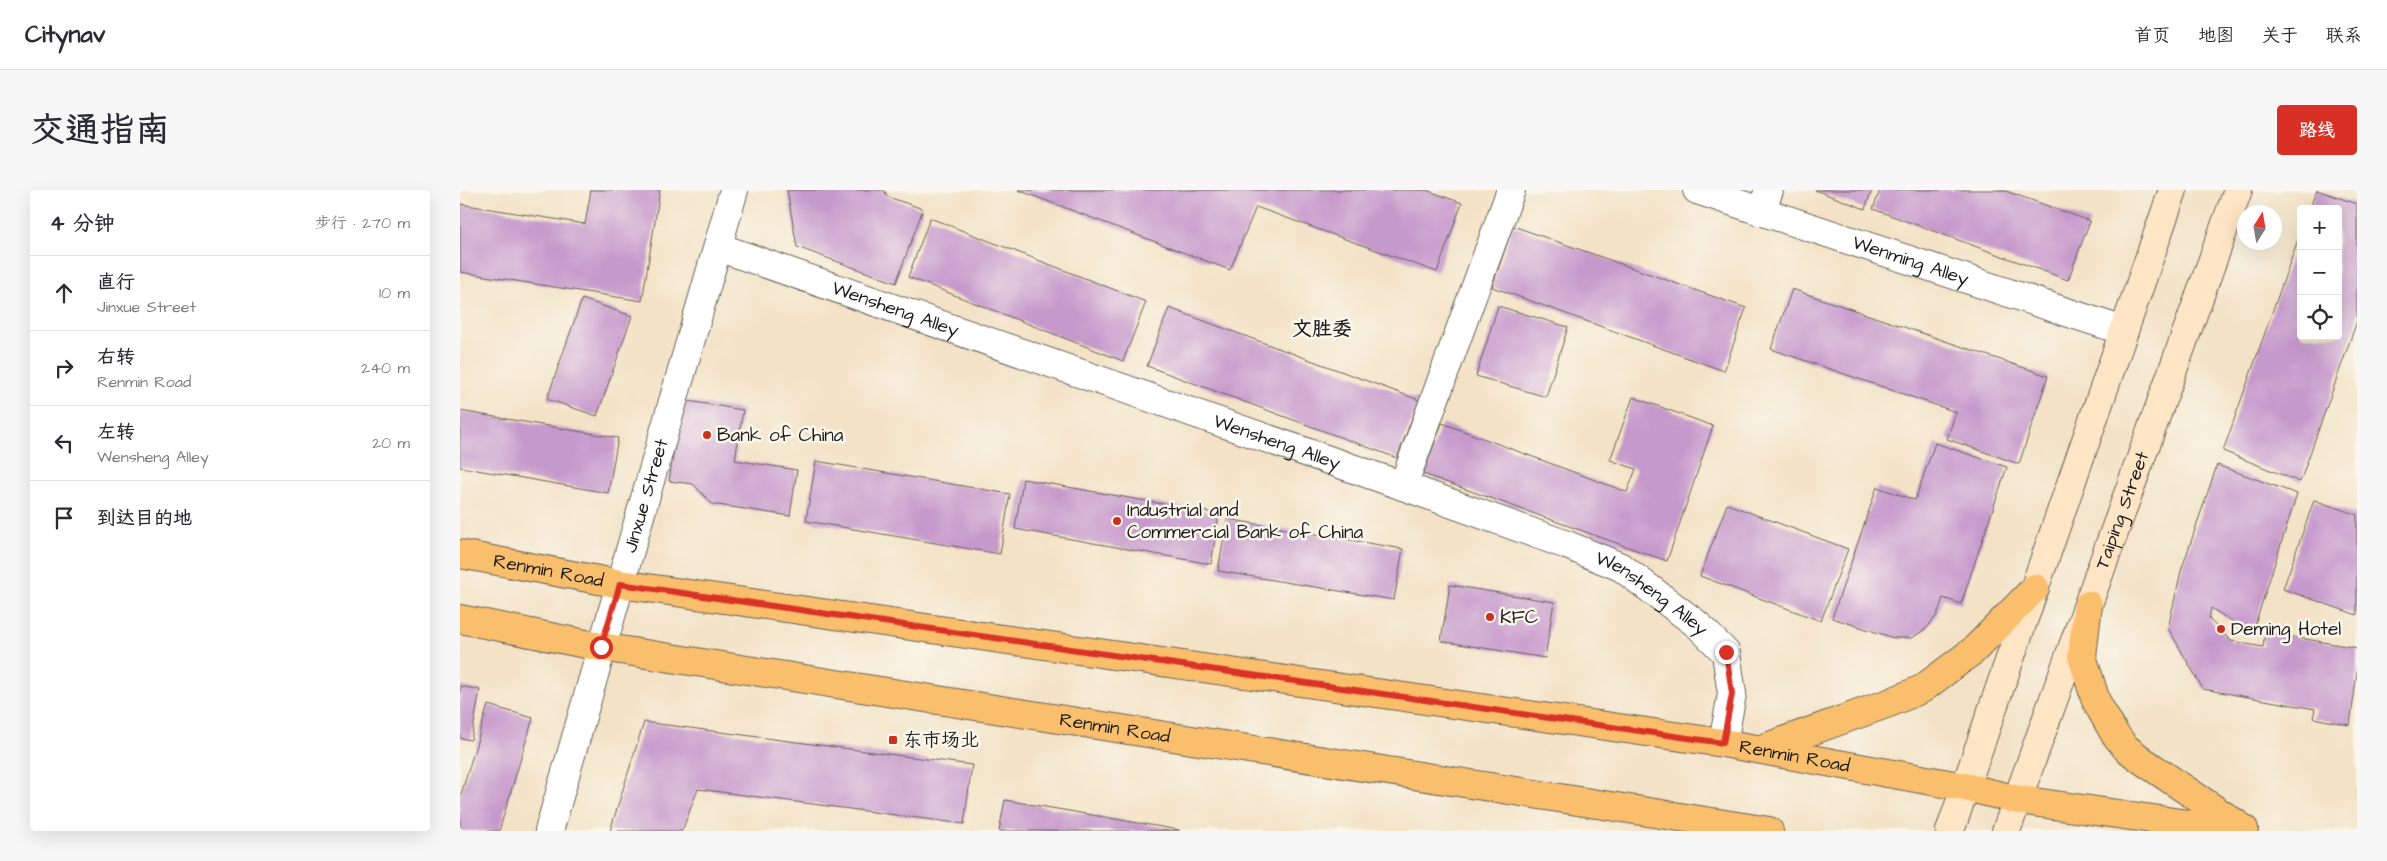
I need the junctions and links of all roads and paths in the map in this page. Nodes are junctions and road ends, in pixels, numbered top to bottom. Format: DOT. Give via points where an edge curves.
graph roads {
  1 [pos="734,190"];
  2 [pos="1511,190"];
  3 [pos="1697,190"];
  4 [pos="2173,190"];
  5 [pos="2238,190"];
  6 [pos="1765,201"];
  7 [pos="718,247"];
  8 [pos="2124,331"];
  9 [pos="1403,486"];
  10 [pos="460,554"];
  11 [pos="620,584"];
  12 [pos="2035,588"];
  13 [pos="2088,605"];
  14 [pos="460,619"];
  15 [pos="601,647"];
  16 [pos="1723,743"];
  17 [pos="1760,750"];
  18 [pos="1965,787"];
  19 [pos="2019,800"];
  20 [pos="1721,827"];
  21 [pos="549,831"];
  22 [pos="1769,831"];
  23 [pos="1950,831"];
  24 [pos="2006,831"];
  25 [pos="2237,831"];
  26 [pos="2247,831"];
  1 -- 7 [label="street, Jinxue Street"];
  2 -- 9 [label="street"];
  3 -- 6 [label="street, Wenming Alley"];
  4 -- 8 [label="main road"];
  5 -- 13 [label="main road, Taiping Street"];
  6 -- 8 [label="street, Wenming Alley"];
  7 -- 9 [label="street, Wensheng Alley"];
  7 -- 11 [label="street, Jinxue Street"];
  8 -- 12 [label="main road"];
  9 -- 16 [label="street, Wensheng Alley" via="1621,567 1698,625 1726,652 1732,694"];
  10 -- 11 [label="main road, Renmin Road"];
  11 -- 15 [label="street, Jinxue Street"];
  11 -- 16 [label="main road, Renmin Road"];
  12 -- 17 [label="main road" via="1974,650 1922,689"];
  12 -- 18 [label="main road"];
  13 -- 19 [label="main road, Taiping Street"];
  13 -- 26 [label="main road" via="2082,656 2096,701 2114,733 2143,761"];
  14 -- 15 [label="main road, Renmin Road"];
  15 -- 20 [label="main road, Renmin Road"];
  15 -- 21 [label="street, Jinxue Street"];
  16 -- 17 [label="main road, Renmin Road"];
  17 -- 18 [label="main road, Renmin Road"];
  18 -- 19 [label="main road, Renmin Road"];
  18 -- 23 [label="main road"];
  19 -- 24 [label="main road, Taiping Street"];
  19 -- 25 [label="main road, Renmin Road"];
  20 -- 22 [label="main road, Renmin Road"];
}
